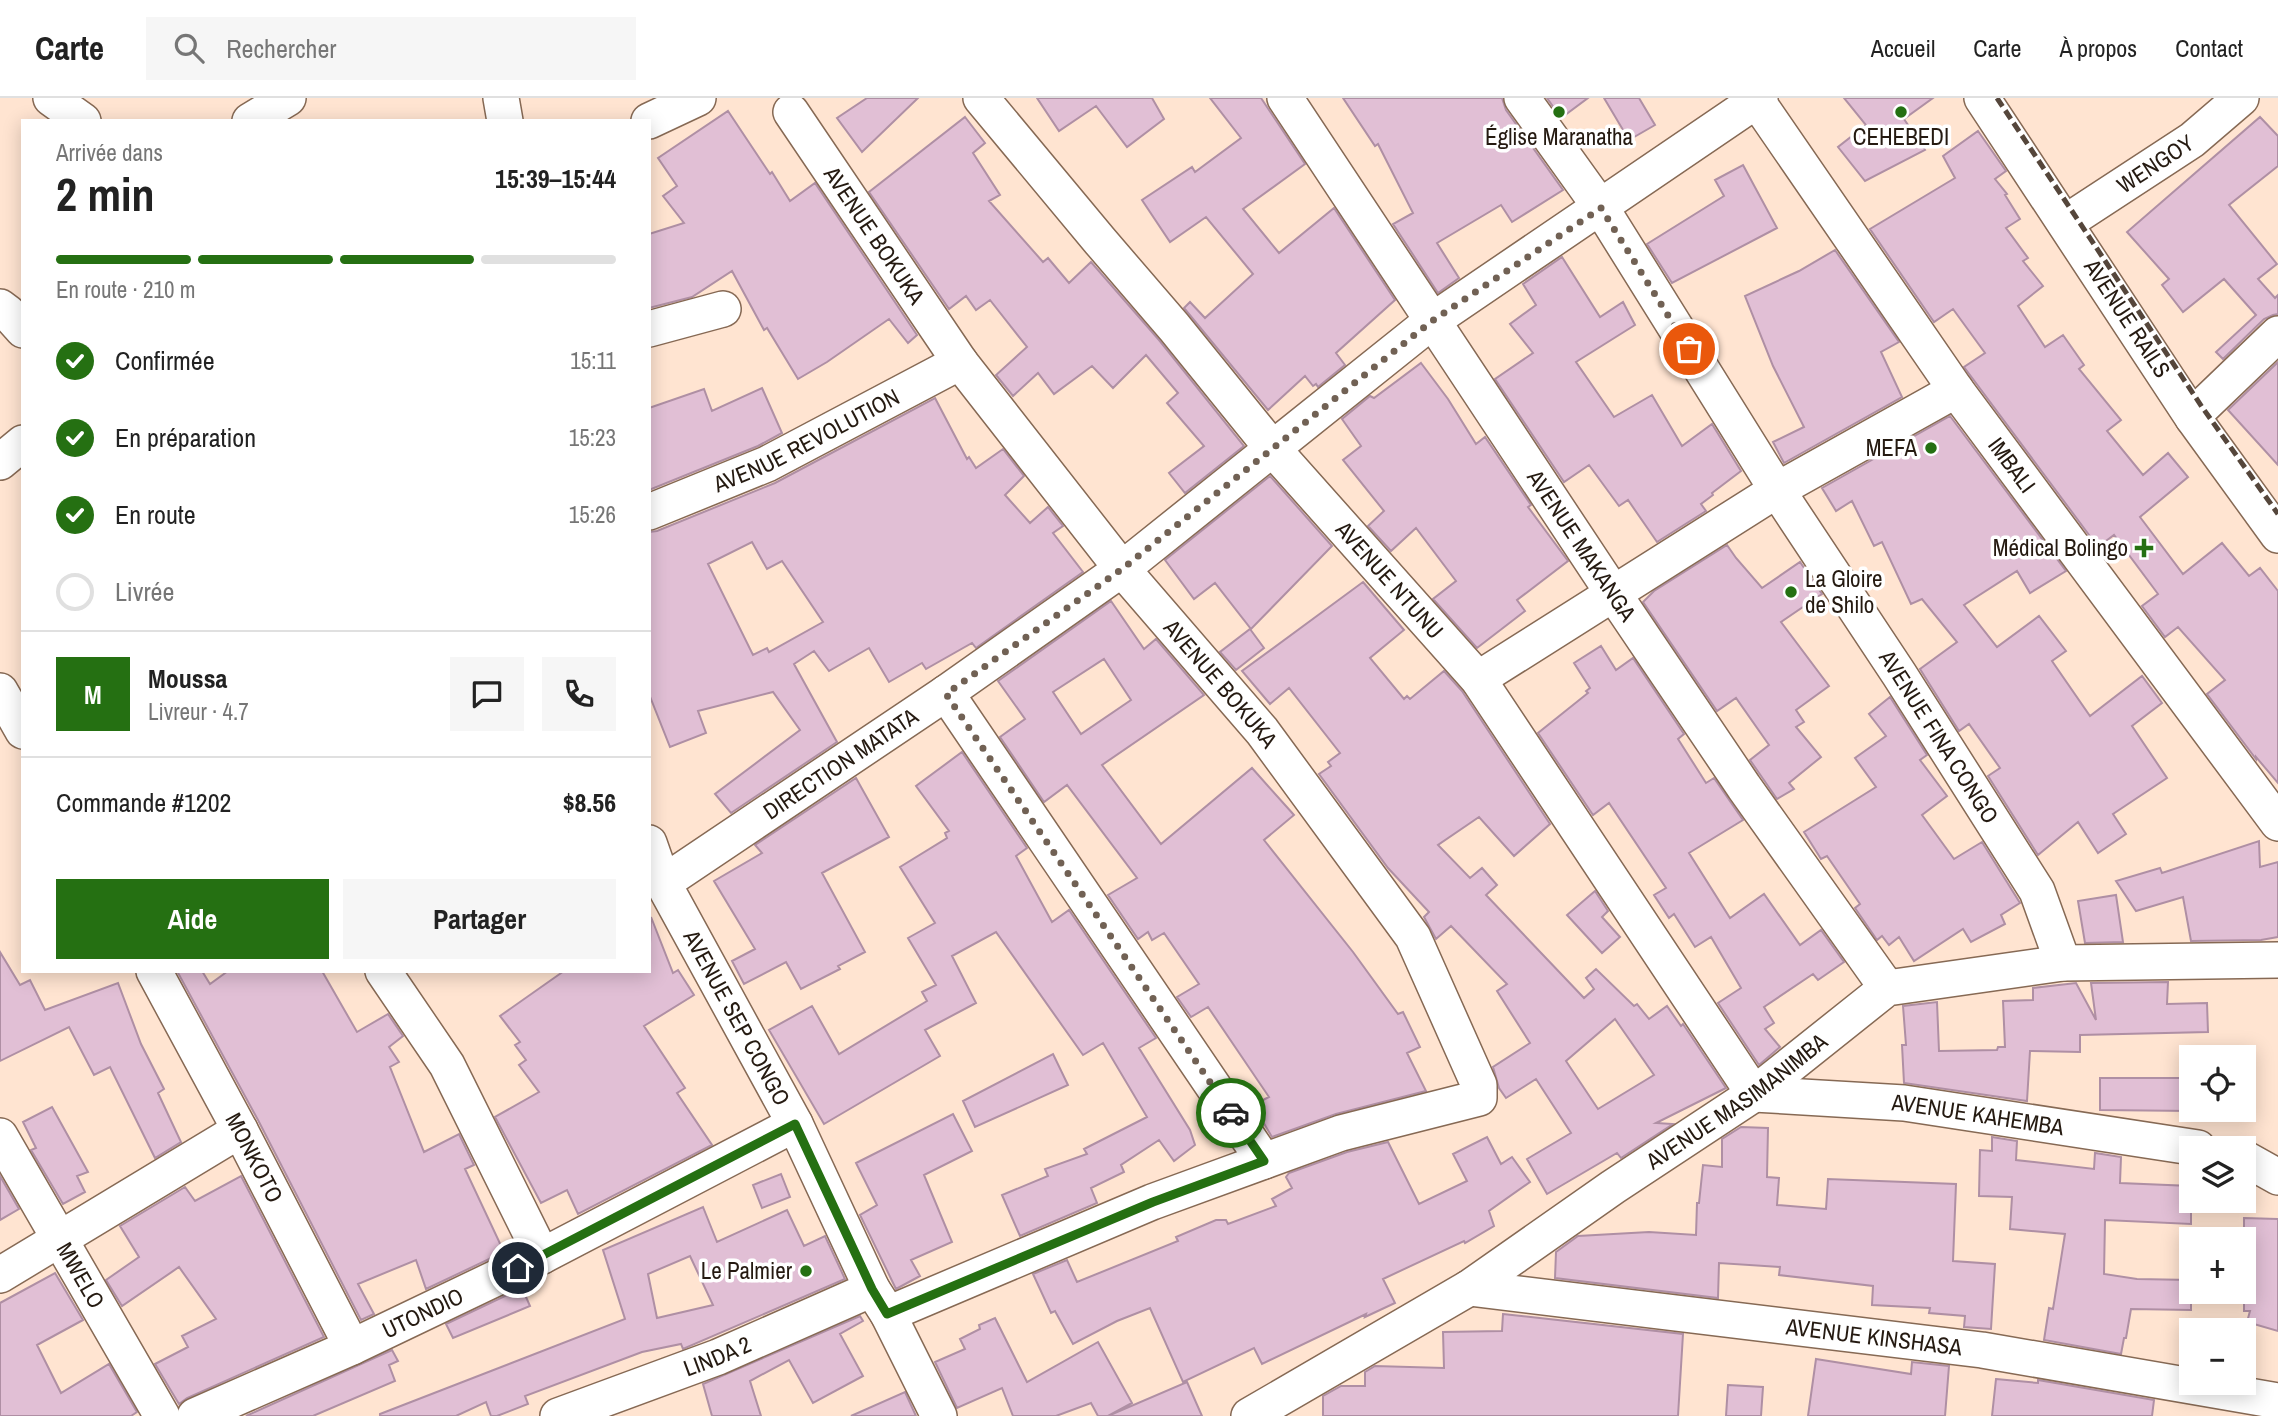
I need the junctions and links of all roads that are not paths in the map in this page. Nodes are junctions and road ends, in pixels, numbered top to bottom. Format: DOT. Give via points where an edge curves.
graph roads {
  1 [pos="51,98"];
  2 [pos="288,98"];
  3 [pos="501,98"];
  4 [pos="698,98"];
  5 [pos="981,98"];
  6 [pos="1285,98"];
  7 [pos="1522,98"];
  8 [pos="1982,98"];
  9 [pos="2241,98"];
  10 [pos="1758,99"];
  11 [pos="791,112"];
  12 [pos="80,119"];
  13 [pos="253,119"];
  14 [pos="505,119"];
  15 [pos="651,120"];
  16 [pos="1601,208"];
  17 [pos="2065,223"];
  18 [pos="0,307"];
  19 [pos="723,309"];
  20 [pos="1432,321"];
  21 [pos="21,328"];
  22 [pos="651,328"];
  23 [pos="2278,334"];
  24 [pos="960,362"];
  25 [pos="1956,390"];
  26 [pos="2193,418"];
  27 [pos="21,445"];
  28 [pos="1272,447"];
  29 [pos="0,462"];
  30 [pos="1777,490"];
  31 [pos="651,511"];
  32 [pos="2278,535"];
  33 [pos="1122,569"];
  34 [pos="1613,593"];
  35 [pos="1478,679"];
  36 [pos="9,690"];
  37 [pos="946,694"];
  38 [pos="21,725"];
  39 [pos="2278,823"];
  40 [pos="651,849"];
  41 [pos="663,883"];
  42 [pos="2278,960"];
  43 [pos="2063,963"];
  44 [pos="155,973"];
  45 [pos="384,973"];
  46 [pos="1887,988"];
  47 [pos="1754,1094"];
  48 [pos="795,1124"];
  49 [pos="240,1130"];
  50 [pos="0,1136"];
  51 [pos="2179,1145"];
  52 [pos="1264,1161"];
  53 [pos="2256,1165"];
  54 [pos="2278,1177"];
  55 [pos="59,1241"];
  56 [pos="542,1256"];
  57 [pos="0,1275"];
  58 [pos="1469,1288"];
  59 [pos="880,1301"];
  60 [pos="352,1347"];
  61 [pos="2278,1401"];
  62 [pos="1252,1415"];
  63 [pos="162,1416"];
  64 [pos="195,1416"];
  65 [pos="558,1416"];
  66 [pos="939,1416"];
  1 -- 12 [label="street"];
  2 -- 13 [label="street"];
  3 -- 14 [label="street"];
  4 -- 15 [label="street"];
  5 -- 28 [label="street, AVENUE NTUNU"];
  6 -- 20 [label="street, AVENUE MAKANGA"];
  7 -- 16 [label="street, AVENUE FINA CONGO"];
  8 -- 17 [label="street, AVENUE RAILS"];
  9 -- 17 [label="street, WENGOY" via="2192,139"];
  10 -- 16 [label="street, DIRECTION MATATA"];
  10 -- 25 [label="street, IMBALI"];
  11 -- 24 [label="street, AVENUE BOKUKA"];
  16 -- 20 [label="street, DIRECTION MATATA"];
  16 -- 30 [label="street, AVENUE FINA CONGO"];
  17 -- 26 [label="street, AVENUE RAILS"];
  18 -- 21 [label="street"];
  19 -- 22 [label="street"];
  20 -- 28 [label="street, DIRECTION MATATA"];
  20 -- 34 [label="street, AVENUE MAKANGA"];
  23 -- 26 [label="street"];
  24 -- 31 [label="street, AVENUE REVOLUTION" via="767,464"];
  24 -- 33 [label="street, AVENUE BOKUKA"];
  25 -- 30 [label="street"];
  25 -- 39 [label="street, IMBALI"];
  26 -- 32 [label="street, AVENUE RAILS"];
  27 -- 29 [label="street"];
  28 -- 33 [label="street, DIRECTION MATATA"];
  28 -- 35 [label="street, AVENUE NTUNU"];
  30 -- 34 [label="street"];
  30 -- 43 [label="street, AVENUE FINA CONGO" via="2037,891"];
  33 -- 37 [label="street, DIRECTION MATATA"];
  33 -- 52 [label="street, AVENUE BOKUKA" via="1262,731 1413,937 1479,1085 1479,1098 1341,1133"];
  34 -- 35 [label="street"];
  34 -- 46 [label="street, AVENUE MAKANGA"];
  35 -- 47 [label="street, AVENUE NTUNU"];
  36 -- 38 [label="street"];
  37 -- 41 [label="street, DIRECTION MATATA"];
  37 -- 52 [label="street"];
  40 -- 41 [label="street, AVENUE SEP CONGO"];
  41 -- 48 [label="street, AVENUE SEP CONGO"];
  42 -- 43 [label="street"];
  43 -- 46 [label="street"];
  44 -- 49 [label="street, MONKOTO"];
  45 -- 56 [label="street" via="447,1065"];
  46 -- 47 [label="street, AVENUE MASIMANIMBA"];
  47 -- 51 [label="street, AVENUE KAHEMBA" via="1904,1103"];
  47 -- 58 [label="street, AVENUE MASIMANIMBA"];
  48 -- 56 [label="street, UTONDIO"];
  48 -- 59 [label="street, AVENUE SEP CONGO"];
  49 -- 55 [label="street"];
  49 -- 60 [label="street, MONKOTO"];
  50 -- 55 [label="street, MWELO"];
  52 -- 59 [label="street, LINDA 2"];
  53 -- 54 [label="street"];
  55 -- 57 [label="street"];
  55 -- 63 [label="street, MWELO"];
  56 -- 60 [label="street, UTONDIO"];
  58 -- 61 [label="street, AVENUE KINSHASA" via="1982,1350"];
  58 -- 62 [label="street, AVENUE MASIMANIMBA"];
  59 -- 65 [label="street, LINDA 2"];
  59 -- 66 [label="street, AVENUE SEP CONGO"];
  60 -- 64 [label="street, UTONDIO"];
}
